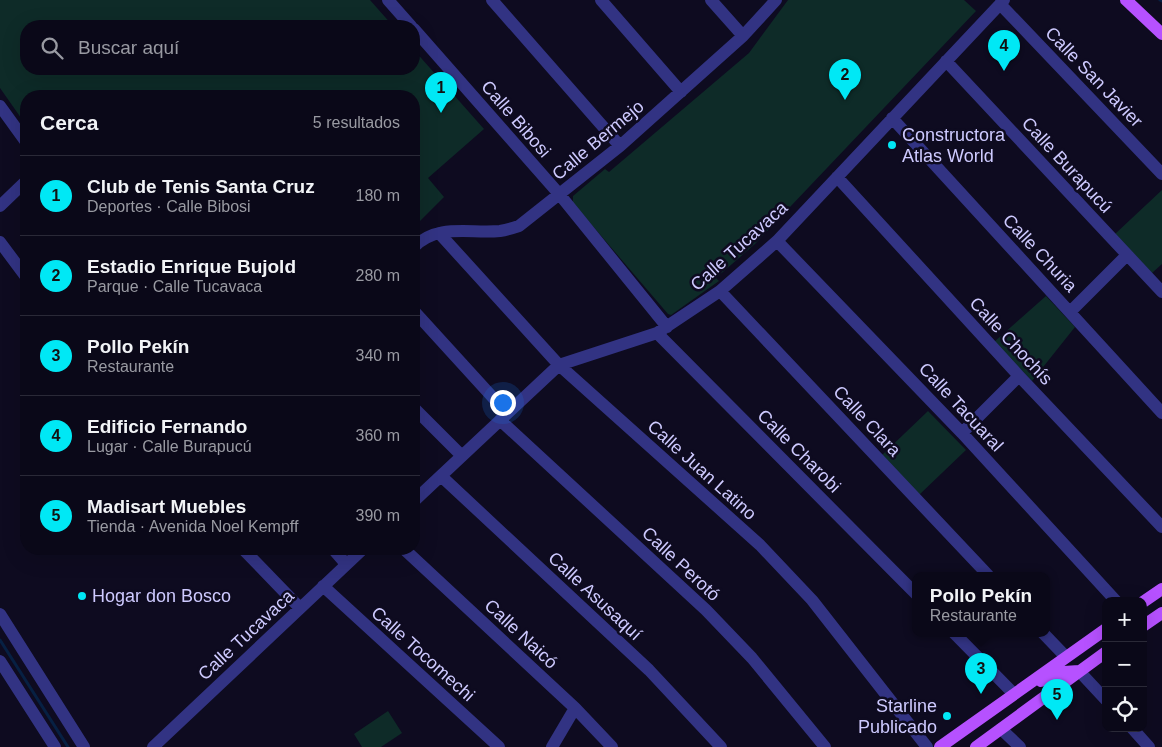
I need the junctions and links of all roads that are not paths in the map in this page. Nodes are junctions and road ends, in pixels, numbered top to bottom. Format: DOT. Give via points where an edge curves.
graph roads {
  1 [pos="388,0"];
  2 [pos="492,0"];
  3 [pos="601,0"];
  4 [pos="711,0"];
  5 [pos="776,0"];
  6 [pos="1126,0"];
  7 [pos="1002,2"];
  8 [pos="406,20"];
  9 [pos="1162,34"];
  10 [pos="420,36"];
  11 [pos="743,36"];
  12 [pos="946,61"];
  13 [pos="681,92"];
  14 [pos="0,106"];
  15 [pos="892,118"];
  16 [pos="20,134"];
  17 [pos="620,146"];
  18 [pos="1162,174"];
  19 [pos="837,177"];
  20 [pos="20,187"];
  21 [pos="560,195"];
  22 [pos="0,206"];
  23 [pos="439,233"];
  24 [pos="420,240"];
  25 [pos="777,241"];
  26 [pos="0,242"];
  27 [pos="1127,255"];
  28 [pos="20,269"];
  29 [pos="720,291"];
  30 [pos="1162,292"];
  31 [pos="1070,312"];
  32 [pos="420,318"];
  33 [pos="662,330"];
  34 [pos="559,365"];
  35 [pos="1019,376"];
  36 [pos="1162,413"];
  37 [pos="420,414"];
  38 [pos="503,417"];
  39 [pos="962,432"];
  40 [pos="462,456"];
  41 [pos="441,476"];
  42 [pos="420,495"];
  43 [pos="1162,527"];
  44 [pos="248,555"];
  45 [pos="338,555"];
  46 [pos="356,555"];
  47 [pos="410,555"];
  48 [pos="346,564"];
  49 [pos="985,572"];
  50 [pos="323,586"];
  51 [pos="1162,589"];
  52 [pos="912,590"];
  53 [pos="1112,597"];
  54 [pos="1147,599"];
  55 [pos="300,608"];
  56 [pos="1162,613"];
  57 [pos="0,614"];
  58 [pos="1147,623"];
  59 [pos="1102,632"];
  60 [pos="958,637"];
  61 [pos="1047,637"];
  62 [pos="1102,638"];
  63 [pos="1102,655"];
  64 [pos="1066,657"];
  65 [pos="0,661"];
  66 [pos="1079,671"];
  67 [pos="1017,692"];
  68 [pos="1102,696"];
  69 [pos="575,708"];
  70 [pos="1001,729"];
  71 [pos="1136,732"];
  72 [pos="55,747"];
  73 [pos="84,747"];
  74 [pos="153,747"];
  75 [pos="499,747"];
  76 [pos="552,747"];
  77 [pos="612,747"];
  78 [pos="721,747"];
  79 [pos="825,747"];
  80 [pos="927,747"];
  81 [pos="940,747"];
  82 [pos="976,747"];
  83 [pos="1020,747"];
  84 [pos="1149,747"];
  1 -- 8 [label="street"];
  2 -- 17 [label="street"];
  3 -- 13 [label="street"];
  4 -- 11 [label="street"];
  5 -- 11 [label="street, Calle Bermejo"];
  6 -- 9 [label="main road"];
  7 -- 12 [label="street, Calle Tucavaca"];
  7 -- 18 [label="street, Calle San Javier"];
  10 -- 21 [label="street, Calle Bibosi"];
  11 -- 13 [label="street, Calle Bermejo"];
  12 -- 15 [label="street, Calle Tucavaca"];
  12 -- 27 [label="street, Calle Burapucú"];
  13 -- 17 [label="street, Calle Bermejo"];
  14 -- 16 [label="street"];
  15 -- 19 [label="street, Calle Tucavaca"];
  15 -- 31 [label="street, Calle Churia"];
  17 -- 21 [label="street, Calle Bermejo"];
  19 -- 25 [label="street, Calle Tucavaca"];
  19 -- 35 [label="street, Calle Chochís"];
  20 -- 22 [label="street"];
  21 -- 23 [label="street, Calle Bermejo" via="519,226 501,231"];
  21 -- 33 [label="street, Calle Bibosi"];
  23 -- 24 [label="street, Calle Bermejo"];
  23 -- 34 [label="street, Calle Juan Latino"];
  25 -- 29 [label="street, Calle Tucavaca"];
  25 -- 39 [label="street, Calle Tacuaral"];
  26 -- 28 [label="street"];
  27 -- 30 [label="street, Calle Burapucú"];
  27 -- 31 [label="street"];
  29 -- 33 [label="street, Calle Tucavaca"];
  29 -- 49 [label="street, Calle Clara"];
  31 -- 36 [label="street, Calle Churia"];
  32 -- 38 [label="street, Calle Perotó"];
  33 -- 34 [label="street, Calle Tucavaca"];
  33 -- 52 [label="street, Calle Charobi"];
  34 -- 38 [label="street, Calle Tucavaca"];
  34 -- 80 [label="street, Calle Juan Latino" via="760,545 812,600"];
  35 -- 39 [label="street"];
  35 -- 43 [label="street, Calle Chochís"];
  37 -- 40 [label="street"];
  38 -- 40 [label="street, Calle Tucavaca"];
  38 -- 79 [label="street, Calle Perotó" via="706,610 752,658"];
  39 -- 53 [label="street, Calle Tacuaral"];
  40 -- 41 [label="street, Calle Tucavaca"];
  41 -- 42 [label="street, Calle Tucavaca"];
  41 -- 78 [label="street, Calle Asusaquí" via="649,670"];
  44 -- 55 [label="street"];
  45 -- 48 [label="street"];
  46 -- 48 [label="street, Calle Tucavaca"];
  47 -- 69 [label="street, Calle Naicó"];
  48 -- 50 [label="street, Calle Tucavaca"];
  50 -- 55 [label="street, Calle Tucavaca"];
  50 -- 75 [label="street, Calle Tocomechi"];
  51 -- 54 [label="main road"];
  55 -- 74 [label="street, Calle Tucavaca"];
  56 -- 58 [label="main road"];
  57 -- 73 [label="street"];
  59 -- 64 [label="main road"];
  60 -- 67 [label="street"];
  61 -- 64 [label="street"];
  62 -- 66 [label="main road" via="1084,658"];
  63 -- 66 [label="main road"];
  64 -- 67 [label="main road"];
  65 -- 72 [label="street"];
  66 -- 67 [label="main road" via="1064,672"];
  66 -- 68 [label="street"];
  66 -- 70 [label="main road"];
  67 -- 81 [label="main road"];
  69 -- 76 [label="street"];
  69 -- 77 [label="street, Calle Naicó"];
  70 -- 82 [label="main road"];
  70 -- 83 [label="street"];
  71 -- 84 [label="street"];
}
